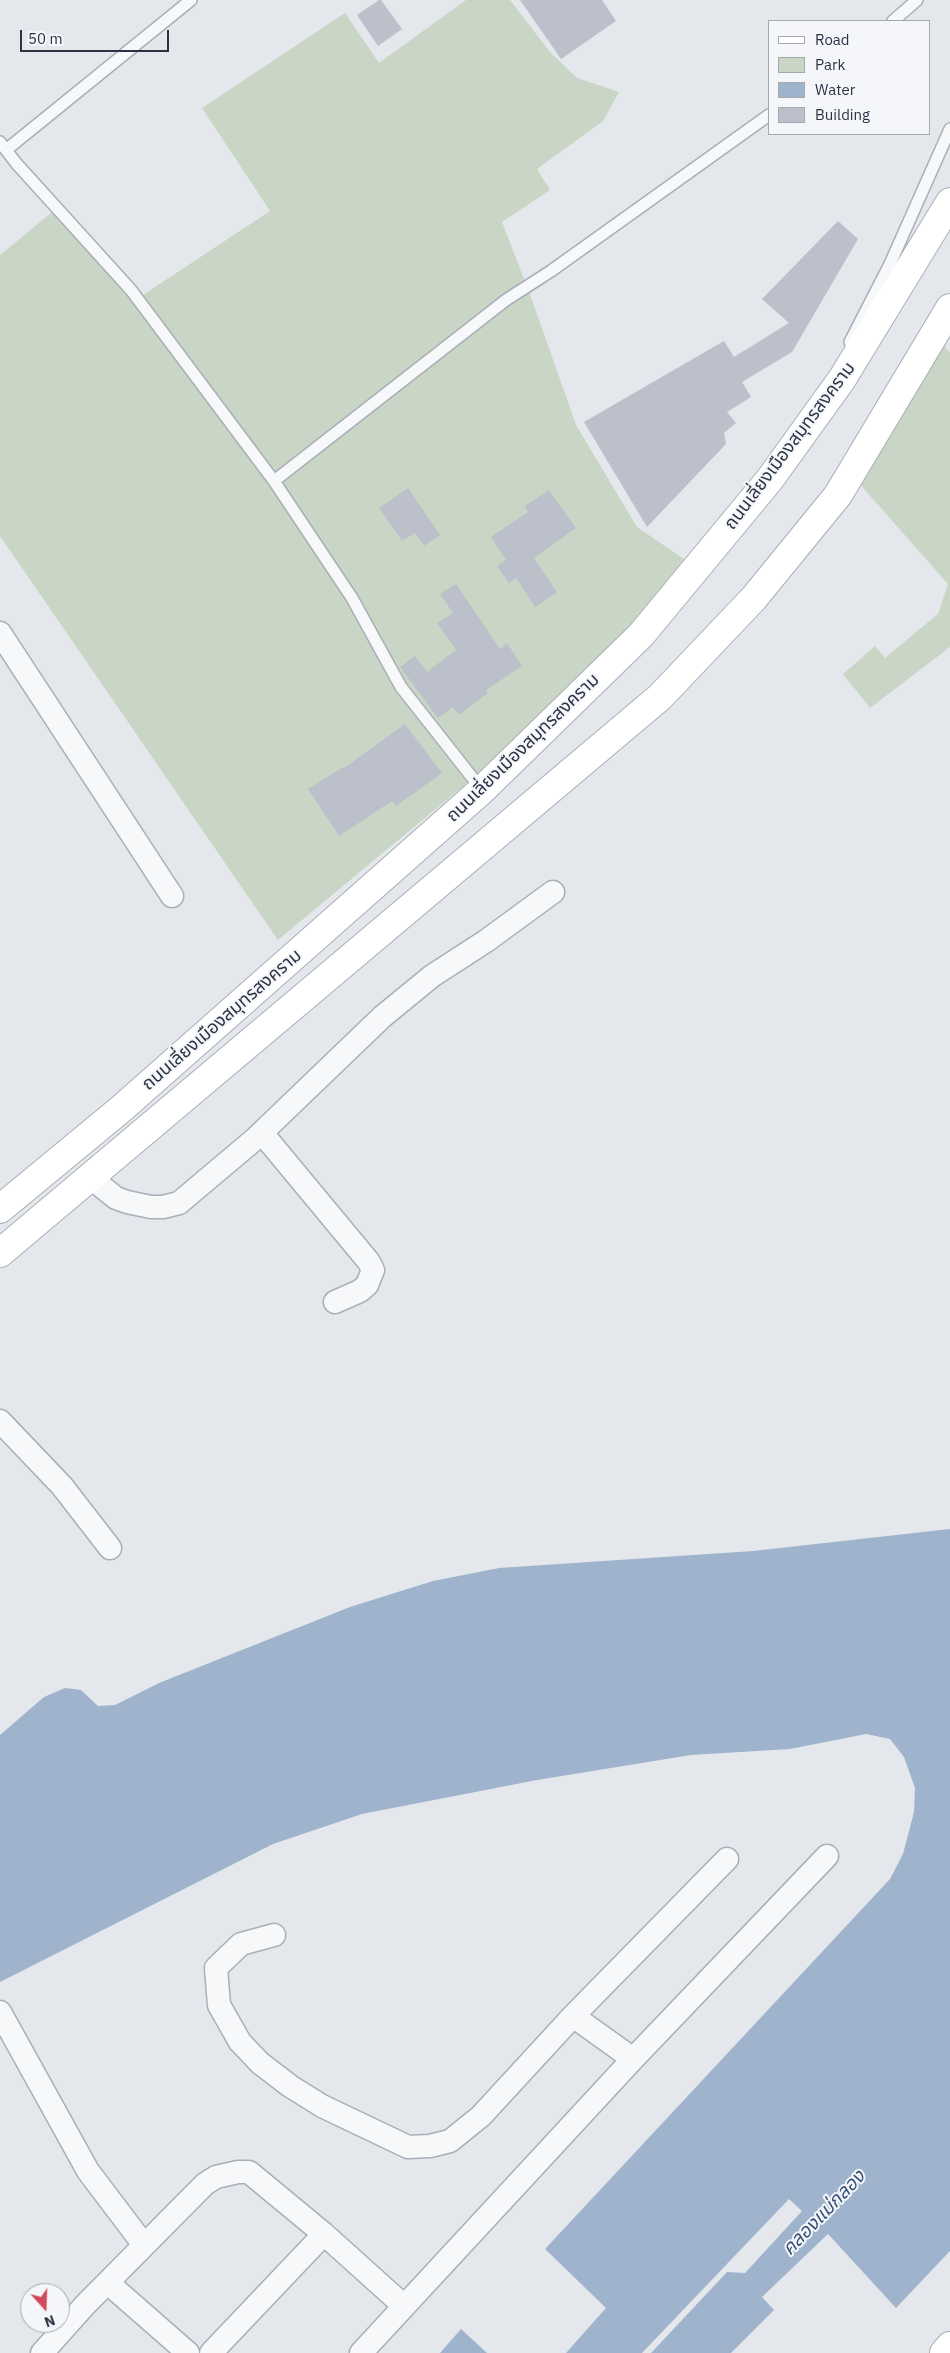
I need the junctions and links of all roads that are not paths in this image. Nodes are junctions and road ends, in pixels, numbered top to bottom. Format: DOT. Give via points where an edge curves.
graph roads {
  1 [pos="191,0"];
  2 [pos="917,0"];
  3 [pos="894,20"];
  4 [pos="768,116"];
  5 [pos="950,129"];
  6 [pos="3,146"];
  7 [pos="950,202"];
  8 [pos="950,308"];
  9 [pos="770,479"];
  10 [pos="274,481"];
  11 [pos="0,633"];
  12 [pos="482,790"];
  13 [pos="552,892"];
  14 [pos="172,896"];
  15 [pos="262,1133"];
  16 [pos="91,1178"];
  17 [pos="0,1209"];
  18 [pos="0,1253"];
  19 [pos="335,1302"];
  20 [pos="0,1421"];
  21 [pos="110,1548"];
  22 [pos="827,1856"];
  23 [pos="726,1859"];
  24 [pos="274,1935"];
  25 [pos="0,2012"];
  26 [pos="574,2016"];
  27 [pos="634,2059"];
  28 [pos="324,2234"];
  29 [pos="144,2245"];
  30 [pos="108,2283"];
  31 [pos="404,2306"];
  32 [pos="950,2346"];
  33 [pos="42,2353"];
  34 [pos="188,2353"];
  35 [pos="211,2353"];
  36 [pos="361,2353"];
  37 [pos="944,2353"];
  1 -- 6 [label="lane"];
  2 -- 3 [label="lane"];
  4 -- 10 [label="lane" via="506,300"];
  5 -- 9 [label="lane" via="890,264 839,363"];
  6 -- 10 [label="lane" via="131,290"];
  7 -- 9 [label="main road, ถนนเลี่ยงเมืองสมุทรสงคราม" via="842,379"];
  8 -- 16 [label="main road, ถนนเลี่ยงเมืองสมุทรสงคราม" via="838,495 754,598 660,697"];
  9 -- 12 [label="main road, ถนนเลี่ยงเมืองสมุทรสงคราม" via="641,634"];
  10 -- 12 [label="lane" via="352,598 401,687"];
  11 -- 14 [label="street"];
  12 -- 17 [label="main road, ถนนเลี่ยงเมืองสมุทรสงคราม" via="120,1109"];
  13 -- 15 [label="street" via="432,976 382,1017"];
  15 -- 16 [label="street" via="179,1203 151,1207 127,1202 116,1198"];
  15 -- 19 [label="street" via="373,1270 367,1285 360,1291"];
  16 -- 18 [label="main road, ถนนเลี่ยงเมืองสมุทรสงคราม"];
  20 -- 21 [label="street" via="62,1486"];
  22 -- 27 [label="street"];
  23 -- 26 [label="street"];
  24 -- 26 [label="street" via="241,1944 216,1968 219,2004 240,2042 260,2063 322,2106 408,2147 450,2141 480,2116"];
  25 -- 29 [label="street" via="88,2171"];
  26 -- 27 [label="street"];
  27 -- 31 [label="street"];
  28 -- 29 [label="street" via="249,2172 238,2172 216,2177 205,2184"];
  28 -- 31 [label="street"];
  28 -- 35 [label="street"];
  29 -- 30 [label="street"];
  30 -- 33 [label="street"];
  30 -- 34 [label="street"];
  31 -- 36 [label="street"];
  32 -- 37 [label="main road"];
}
